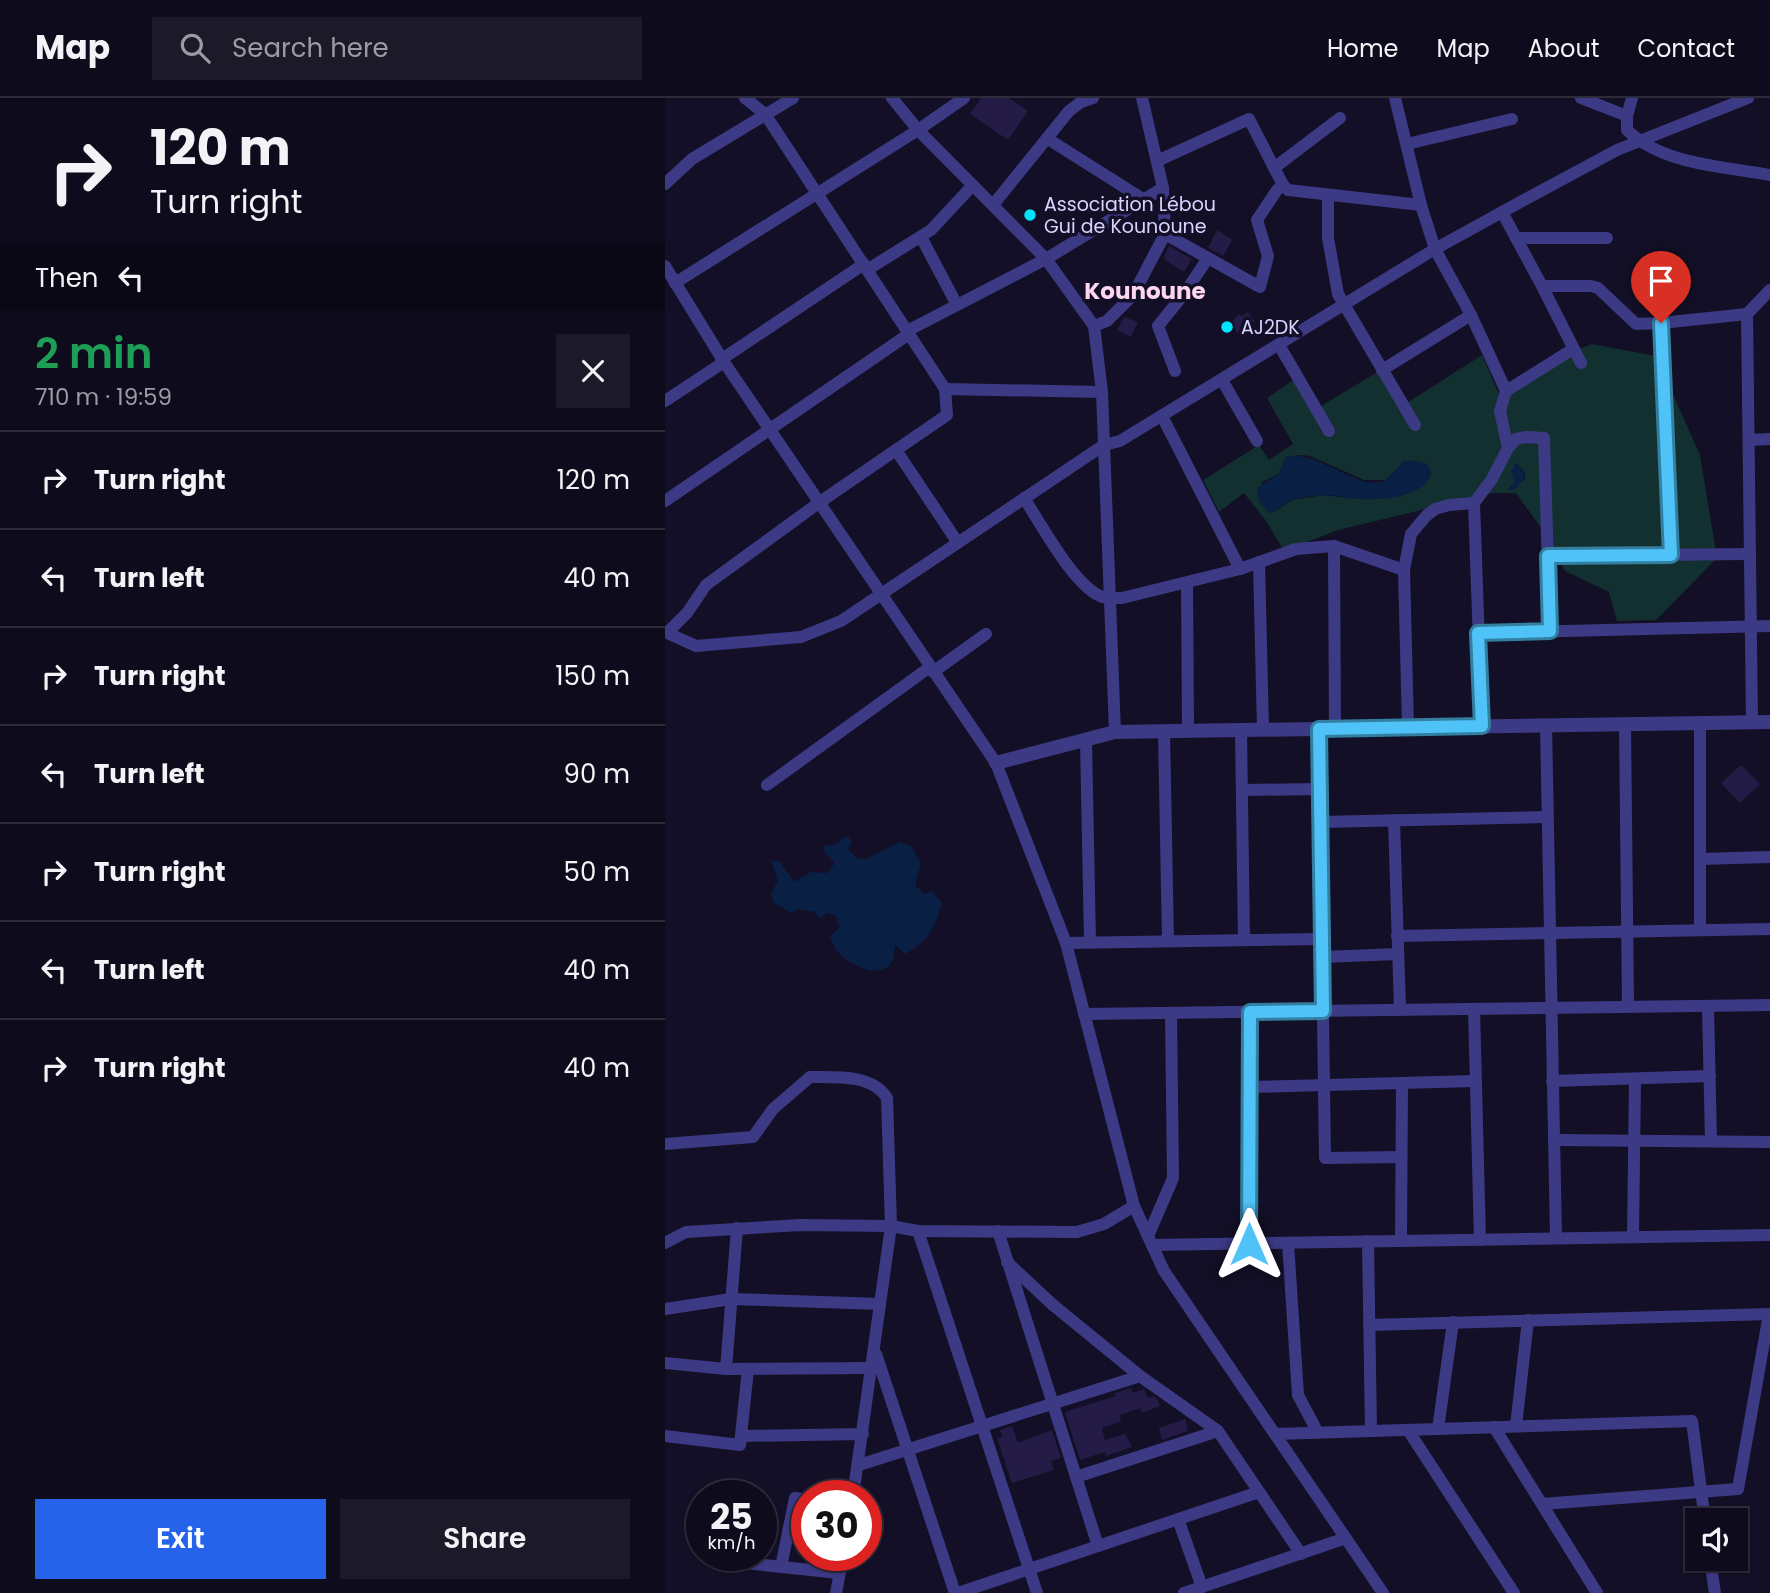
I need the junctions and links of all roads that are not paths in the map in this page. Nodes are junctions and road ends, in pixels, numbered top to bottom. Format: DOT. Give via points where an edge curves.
graph roads {
  1 [pos="745,98"];
  2 [pos="793,98"];
  3 [pos="893,98"];
  4 [pos="964,98"];
  5 [pos="1093,98"];
  6 [pos="1142,98"];
  7 [pos="1395,98"];
  8 [pos="1581,98"];
  9 [pos="1632,98"];
  10 [pos="1748,98"];
  11 [pos="1722,104"];
  12 [pos="765,114"];
  13 [pos="1627,116"];
  14 [pos="1340,118"];
  15 [pos="1512,119"];
  16 [pos="918,130"];
  17 [pos="1048,139"];
  18 [pos="1639,141"];
  19 [pos="1407,144"];
  20 [pos="1157,161"];
  21 [pos="1274,168"];
  22 [pos="1770,175"];
  23 [pos="665,184"];
  24 [pos="1283,185"];
  25 [pos="972,186"];
  26 [pos="1163,188"];
  27 [pos="818,193"];
  28 [pos="1328,197"];
  29 [pos="1143,199"];
  30 [pos="993,205"];
  31 [pos="1421,205"];
  32 [pos="1502,212"];
  33 [pos="1165,234"];
  34 [pos="921,237"];
  35 [pos="1516,238"];
  36 [pos="1607,238"];
  37 [pos="1436,249"];
  38 [pos="1208,258"];
  39 [pos="1046,259"];
  40 [pos="665,266"];
  41 [pos="865,267"];
  42 [pos="675,283"];
  43 [pos="1542,286"];
  44 [pos="1770,290"];
  45 [pos="957,305"];
  46 [pos="1344,305"];
  47 [pos="1747,314"];
  48 [pos="1471,315"];
  49 [pos="1661,323"];
  50 [pos="1094,326"];
  51 [pos="908,332"];
  52 [pos="1279,345"];
  53 [pos="1573,349"];
  54 [pos="723,360"];
  55 [pos="1581,363"];
  56 [pos="1382,370"];
  57 [pos="1175,371"];
  58 [pos="1222,380"];
  59 [pos="945,389"];
  60 [pos="1506,391"];
  61 [pos="1102,392"];
  62 [pos="665,401"];
  63 [pos="1162,416"];
  64 [pos="1415,425"];
  65 [pos="770,430"];
  66 [pos="1329,431"];
  67 [pos="1770,439"];
  68 [pos="1749,440"];
  69 [pos="1257,441"];
  70 [pos="1104,445"];
  71 [pos="1508,448"];
  72 [pos="896,450"];
  73 [pos="1024,498"];
  74 [pos="665,502"];
  75 [pos="820,502"];
  76 [pos="1474,503"];
  77 [pos="958,543"];
  78 [pos="1335,546"];
  79 [pos="1750,554"];
  80 [pos="1671,555"];
  81 [pos="1548,556"];
  82 [pos="1259,562"];
  83 [pos="1240,569"];
  84 [pos="1404,570"];
  85 [pos="1187,583"];
  86 [pos="882,595"];
  87 [pos="1109,598"];
  88 [pos="1751,626"];
  89 [pos="1770,626"];
  90 [pos="1550,631"];
  91 [pos="666,632"];
  92 [pos="1478,633"];
  93 [pos="986,634"];
  94 [pos="932,669"];
  95 [pos="1752,722"];
  96 [pos="1770,722"];
  97 [pos="1700,723"];
  98 [pos="1625,724"];
  99 [pos="1546,725"];
  100 [pos="1482,726"];
  101 [pos="1408,727"];
  102 [pos="1319,729"];
  103 [pos="1335,729"];
  104 [pos="1263,730"];
  105 [pos="1164,731"];
  106 [pos="1188,731"];
  107 [pos="1241,731"];
  108 [pos="1115,732"];
  109 [pos="1086,740"];
  110 [pos="996,763"];
  111 [pos="767,785"];
  112 [pos="1319,789"];
  113 [pos="1242,790"];
  114 [pos="1547,817"];
  115 [pos="1394,820"];
  116 [pos="1320,822"];
  117 [pos="1770,857"];
  118 [pos="1700,859"];
  119 [pos="1770,929"];
  120 [pos="1700,930"];
  121 [pos="1627,931"];
  122 [pos="1549,933"];
  123 [pos="1397,936"];
  124 [pos="1322,939"];
  125 [pos="1244,940"];
  126 [pos="1090,942"];
  127 [pos="1168,942"];
  128 [pos="1066,943"];
  129 [pos="1398,954"];
  130 [pos="1322,957"];
  131 [pos="1770,1005"];
  132 [pos="1708,1006"];
  133 [pos="1628,1007"];
  134 [pos="1551,1008"];
  135 [pos="1474,1009"];
  136 [pos="1400,1010"];
  137 [pos="1323,1011"];
  138 [pos="1250,1012"];
  139 [pos="1171,1013"];
  140 [pos="1084,1014"];
  141 [pos="1710,1076"];
  142 [pos="1635,1079"];
  143 [pos="1476,1081"];
  144 [pos="1552,1081"];
  145 [pos="1402,1083"];
  146 [pos="1324,1085"];
  147 [pos="1249,1087"];
  148 [pos="1554,1140"];
  149 [pos="1635,1141"];
  150 [pos="1711,1141"];
  151 [pos="1770,1142"];
  152 [pos="665,1144"];
  153 [pos="1401,1157"];
  154 [pos="1134,1206"];
  155 [pos="891,1226"];
  156 [pos="737,1228"];
  157 [pos="918,1231"];
  158 [pos="998,1231"];
  159 [pos="1770,1235"];
  160 [pos="1633,1237"];
  161 [pos="1556,1238"];
  162 [pos="1150,1240"];
  163 [pos="1480,1240"];
  164 [pos="1368,1241"];
  165 [pos="1401,1241"];
  166 [pos="665,1243"];
  167 [pos="1288,1243"];
  168 [pos="1249,1244"];
  169 [pos="1007,1262"];
  170 [pos="731,1299"];
  171 [pos="880,1304"];
  172 [pos="665,1309"];
  173 [pos="1769,1314"];
  174 [pos="1528,1320"];
  175 [pos="1453,1322"];
  176 [pos="1369,1325"];
  177 [pos="874,1350"];
  178 [pos="665,1363"];
  179 [pos="872,1368"];
  180 [pos="748,1369"];
  181 [pos="726,1370"];
  182 [pos="1140,1376"];
  183 [pos="1052,1404"];
  184 [pos="982,1426"];
  185 [pos="1516,1426"];
  186 [pos="1494,1427"];
  187 [pos="1438,1429"];
  188 [pos="1218,1430"];
  189 [pos="1408,1430"];
  190 [pos="1371,1431"];
  191 [pos="1318,1433"];
  192 [pos="863,1434"];
  193 [pos="1275,1434"];
  194 [pos="665,1436"];
  195 [pos="741,1436"];
  196 [pos="907,1450"];
  197 [pos="859,1465"];
  198 [pos="1076,1477"];
  199 [pos="856,1480"];
  200 [pos="1259,1492"];
  201 [pos="1701,1492"];
  202 [pos="1542,1504"];
  203 [pos="1703,1508"];
  204 [pos="791,1518"];
  205 [pos="1178,1519"];
  206 [pos="1346,1538"];
  207 [pos="1098,1546"];
  208 [pos="1301,1554"];
  209 [pos="777,1567"];
  210 [pos="781,1567"];
  211 [pos="1029,1569"];
  212 [pos="1712,1571"];
  213 [pos="839,1573"];
  214 [pos="1202,1587"];
  215 [pos="836,1593"];
  216 [pos="957,1593"];
  217 [pos="1037,1593"];
  218 [pos="1184,1593"];
  219 [pos="1383,1593"];
  220 [pos="1514,1593"];
  221 [pos="1597,1593"];
  222 [pos="1715,1593"];
  1 -- 12 [label="street"];
  2 -- 12 [label="street"];
  3 -- 16 [label="street"];
  4 -- 16 [label="street"];
  5 -- 17 [label="street" via="1074,106"];
  6 -- 20 [label="street"];
  7 -- 19 [label="street"];
  8 -- 13 [label="street"];
  9 -- 13 [label="street"];
  10 -- 11 [label="street"];
  11 -- 18 [label="street"];
  12 -- 23 [label="street" via="692,159"];
  12 -- 27 [label="street"];
  13 -- 18 [label="street" via="1627,130"];
  14 -- 21 [label="street"];
  15 -- 19 [label="street"];
  16 -- 25 [label="street"];
  16 -- 27 [label="street"];
  17 -- 29 [label="street"];
  17 -- 30 [label="street"];
  18 -- 22 [label="street" via="1672,157"];
  18 -- 32 [label="street"];
  19 -- 31 [label="street"];
  20 -- 21 [label="street" via="1249,119"];
  20 -- 26 [label="street"];
  21 -- 24 [label="street"];
  24 -- 28 [label="street"];
  24 -- 38 [label="street" via="1257,220 1268,256 1260,287"];
  25 -- 30 [label="street"];
  25 -- 34 [label="street"];
  26 -- 29 [label="street"];
  26 -- 33 [label="street"];
  27 -- 41 [label="street"];
  27 -- 42 [label="street"];
  28 -- 31 [label="street"];
  28 -- 46 [label="street" via="1328,238 1336,287"];
  29 -- 39 [label="street"];
  30 -- 39 [label="street"];
  31 -- 37 [label="street"];
  32 -- 35 [label="street"];
  32 -- 37 [label="street"];
  33 -- 38 [label="street"];
  33 -- 50 [label="street" via="1133,295 1107,321"];
  34 -- 41 [label="street"];
  34 -- 45 [label="street"];
  35 -- 36 [label="street"];
  35 -- 43 [label="street"];
  37 -- 46 [label="street"];
  37 -- 48 [label="street"];
  38 -- 57 [label="street" via="1158,326"];
  39 -- 45 [label="street"];
  39 -- 50 [label="street"];
  40 -- 42 [label="street"];
  41 -- 51 [label="street"];
  41 -- 54 [label="street"];
  42 -- 54 [label="street"];
  43 -- 49 [label="street" via="1598,288 1636,324"];
  43 -- 53 [label="street"];
  44 -- 47 [label="street"];
  45 -- 51 [label="street"];
  46 -- 52 [label="street"];
  46 -- 56 [label="street"];
  47 -- 49 [label="street"];
  47 -- 68 [label="street"];
  48 -- 56 [label="street"];
  48 -- 60 [label="street"];
  49 -- 80 [label="street"];
  50 -- 61 [label="street"];
  51 -- 59 [label="street"];
  51 -- 65 [label="street"];
  52 -- 58 [label="street"];
  52 -- 66 [label="street"];
  53 -- 55 [label="street"];
  53 -- 60 [label="street"];
  54 -- 62 [label="street"];
  54 -- 65 [label="street"];
  56 -- 64 [label="street"];
  58 -- 63 [label="street"];
  58 -- 69 [label="street"];
  59 -- 61 [label="street"];
  59 -- 72 [label="street" via="947,415"];
  60 -- 71 [label="street" via="1500,411"];
  61 -- 70 [label="street"];
  63 -- 70 [label="street" via="1120,441"];
  63 -- 83 [label="street"];
  65 -- 74 [label="street"];
  65 -- 75 [label="street"];
  67 -- 68 [label="street"];
  68 -- 79 [label="street"];
  70 -- 73 [label="street"];
  70 -- 87 [label="street"];
  71 -- 76 [label="street"];
  71 -- 81 [label="street" via="1516,439 1544,438"];
  72 -- 75 [label="street"];
  72 -- 77 [label="street"];
  73 -- 77 [label="street"];
  73 -- 87 [label="street" via="1072,570 1087,587"];
  75 -- 86 [label="street"];
  75 -- 91 [label="street" via="706,585 687,614"];
  76 -- 84 [label="street" via="1449,505 1426,516 1411,534"];
  76 -- 92 [label="street"];
  77 -- 86 [label="street"];
  78 -- 82 [label="street" via="1296,550"];
  78 -- 84 [label="street"];
  78 -- 103 [label="street"];
  79 -- 80 [label="street"];
  79 -- 88 [label="street"];
  80 -- 81 [label="street"];
  81 -- 90 [label="street"];
  82 -- 83 [label="street"];
  82 -- 104 [label="street"];
  83 -- 85 [label="street"];
  84 -- 101 [label="street"];
  85 -- 87 [label="street"];
  85 -- 106 [label="street"];
  86 -- 91 [label="street" via="841,621 801,637 696,646"];
  86 -- 94 [label="street"];
  87 -- 108 [label="street"];
  88 -- 89 [label="street"];
  88 -- 90 [label="street"];
  88 -- 95 [label="street"];
  90 -- 92 [label="street"];
  92 -- 100 [label="street"];
  93 -- 94 [label="street"];
  94 -- 110 [label="street"];
  94 -- 111 [label="street"];
  95 -- 96 [label="street"];
  95 -- 97 [label="street"];
  97 -- 98 [label="street"];
  97 -- 118 [label="street"];
  98 -- 99 [label="street"];
  98 -- 121 [label="street"];
  99 -- 100 [label="street"];
  99 -- 114 [label="street"];
  100 -- 101 [label="street"];
  101 -- 103 [label="street"];
  102 -- 103 [label="street"];
  102 -- 104 [label="street"];
  102 -- 112 [label="street"];
  104 -- 107 [label="street"];
  105 -- 106 [label="street"];
  105 -- 108 [label="street"];
  105 -- 127 [label="street"];
  106 -- 107 [label="street"];
  107 -- 113 [label="street"];
  108 -- 109 [label="street"];
  109 -- 110 [label="street"];
  109 -- 126 [label="street"];
  110 -- 128 [label="street"];
  112 -- 113 [label="street"];
  112 -- 116 [label="street"];
  113 -- 125 [label="street"];
  114 -- 115 [label="street"];
  114 -- 122 [label="street"];
  115 -- 116 [label="street"];
  115 -- 123 [label="street"];
  116 -- 124 [label="street"];
  117 -- 118 [label="street"];
  118 -- 120 [label="street"];
  119 -- 120 [label="street"];
  120 -- 121 [label="street"];
  121 -- 122 [label="street"];
  121 -- 133 [label="street"];
  122 -- 123 [label="street"];
  122 -- 134 [label="street"];
  123 -- 129 [label="street"];
  124 -- 125 [label="street"];
  124 -- 130 [label="street"];
  125 -- 127 [label="street"];
  126 -- 127 [label="street"];
  126 -- 128 [label="street"];
  128 -- 140 [label="street"];
  129 -- 130 [label="street"];
  129 -- 136 [label="street"];
  130 -- 137 [label="street"];
  131 -- 132 [label="street"];
  132 -- 133 [label="street"];
  132 -- 141 [label="street"];
  133 -- 134 [label="street"];
  134 -- 135 [label="street"];
  134 -- 144 [label="street"];
  135 -- 136 [label="street"];
  135 -- 143 [label="street"];
  136 -- 137 [label="street"];
  137 -- 138 [label="street"];
  137 -- 146 [label="street"];
  138 -- 139 [label="street"];
  138 -- 147 [label="street"];
  139 -- 140 [label="street"];
  139 -- 162 [label="street" via="1173,1178"];
  140 -- 154 [label="street"];
  141 -- 142 [label="street"];
  141 -- 150 [label="street"];
  142 -- 144 [label="street"];
  142 -- 149 [label="street"];
  143 -- 145 [label="street"];
  143 -- 163 [label="street"];
  144 -- 148 [label="street"];
  145 -- 146 [label="street"];
  145 -- 153 [label="street"];
  146 -- 147 [label="street"];
  146 -- 153 [label="street" via="1325,1157"];
  147 -- 168 [label="street"];
  148 -- 149 [label="street"];
  148 -- 161 [label="street"];
  149 -- 150 [label="street"];
  149 -- 160 [label="street"];
  150 -- 151 [label="street"];
  152 -- 155 [label="street" via="753,1137 773,1109 810,1077 873,1084 887,1098"];
  153 -- 165 [label="street"];
  154 -- 158 [label="street" via="1077,1233"];
  154 -- 162 [label="street"];
  155 -- 156 [label="street"];
  155 -- 157 [label="street"];
  155 -- 171 [label="street"];
  156 -- 166 [label="street" via="686,1232"];
  156 -- 170 [label="street"];
  157 -- 158 [label="street"];
  157 -- 184 [label="street"];
  158 -- 169 [label="street"];
  159 -- 160 [label="street"];
  160 -- 161 [label="street"];
  161 -- 163 [label="street"];
  162 -- 168 [label="street"];
  162 -- 193 [label="street" via="1164,1271"];
  163 -- 165 [label="street"];
  164 -- 165 [label="street"];
  164 -- 167 [label="street"];
  164 -- 176 [label="street"];
  167 -- 168 [label="street"];
  167 -- 191 [label="street" via="1298,1395"];
  169 -- 182 [label="street"];
  169 -- 183 [label="street"];
  170 -- 171 [label="street"];
  170 -- 172 [label="street"];
  170 -- 181 [label="street"];
  171 -- 177 [label="street"];
  173 -- 174 [label="street"];
  173 -- 201 [label="street" via="1738,1489"];
  174 -- 175 [label="street"];
  174 -- 185 [label="street"];
  175 -- 176 [label="street"];
  175 -- 187 [label="street"];
  176 -- 190 [label="street"];
  177 -- 179 [label="street"];
  177 -- 196 [label="street"];
  178 -- 181 [label="street"];
  179 -- 180 [label="street"];
  179 -- 192 [label="street"];
  180 -- 181 [label="street"];
  180 -- 195 [label="street"];
  182 -- 183 [label="street"];
  182 -- 188 [label="street"];
  183 -- 184 [label="street"];
  183 -- 198 [label="street"];
  184 -- 196 [label="street"];
  184 -- 211 [label="street"];
  185 -- 186 [label="street"];
  185 -- 201 [label="street" via="1692,1421"];
  186 -- 187 [label="street"];
  186 -- 202 [label="street"];
  187 -- 189 [label="street"];
  188 -- 198 [label="street"];
  188 -- 200 [label="street"];
  189 -- 190 [label="street"];
  189 -- 220 [label="street"];
  190 -- 191 [label="street"];
  191 -- 193 [label="street"];
  192 -- 195 [label="street"];
  192 -- 197 [label="street"];
  193 -- 206 [label="street"];
  194 -- 195 [label="street" via="740,1445"];
  196 -- 197 [label="street"];
  196 -- 216 [label="street"];
  197 -- 199 [label="street"];
  198 -- 207 [label="street"];
  200 -- 205 [label="street"];
  200 -- 208 [label="street"];
  201 -- 202 [label="street"];
  201 -- 203 [label="street"];
  202 -- 221 [label="street"];
  204 -- 210 [label="street"];
  205 -- 207 [label="street"];
  205 -- 214 [label="street"];
  206 -- 208 [label="street"];
  206 -- 219 [label="street"];
  207 -- 211 [label="street"];
  208 -- 214 [label="street"];
  209 -- 210 [label="street"];
  210 -- 213 [label="street"];
  211 -- 216 [label="street"];
  211 -- 217 [label="street"];
  212 -- 222 [label="street"];
  213 -- 215 [label="street"];
  214 -- 218 [label="street"];
}
